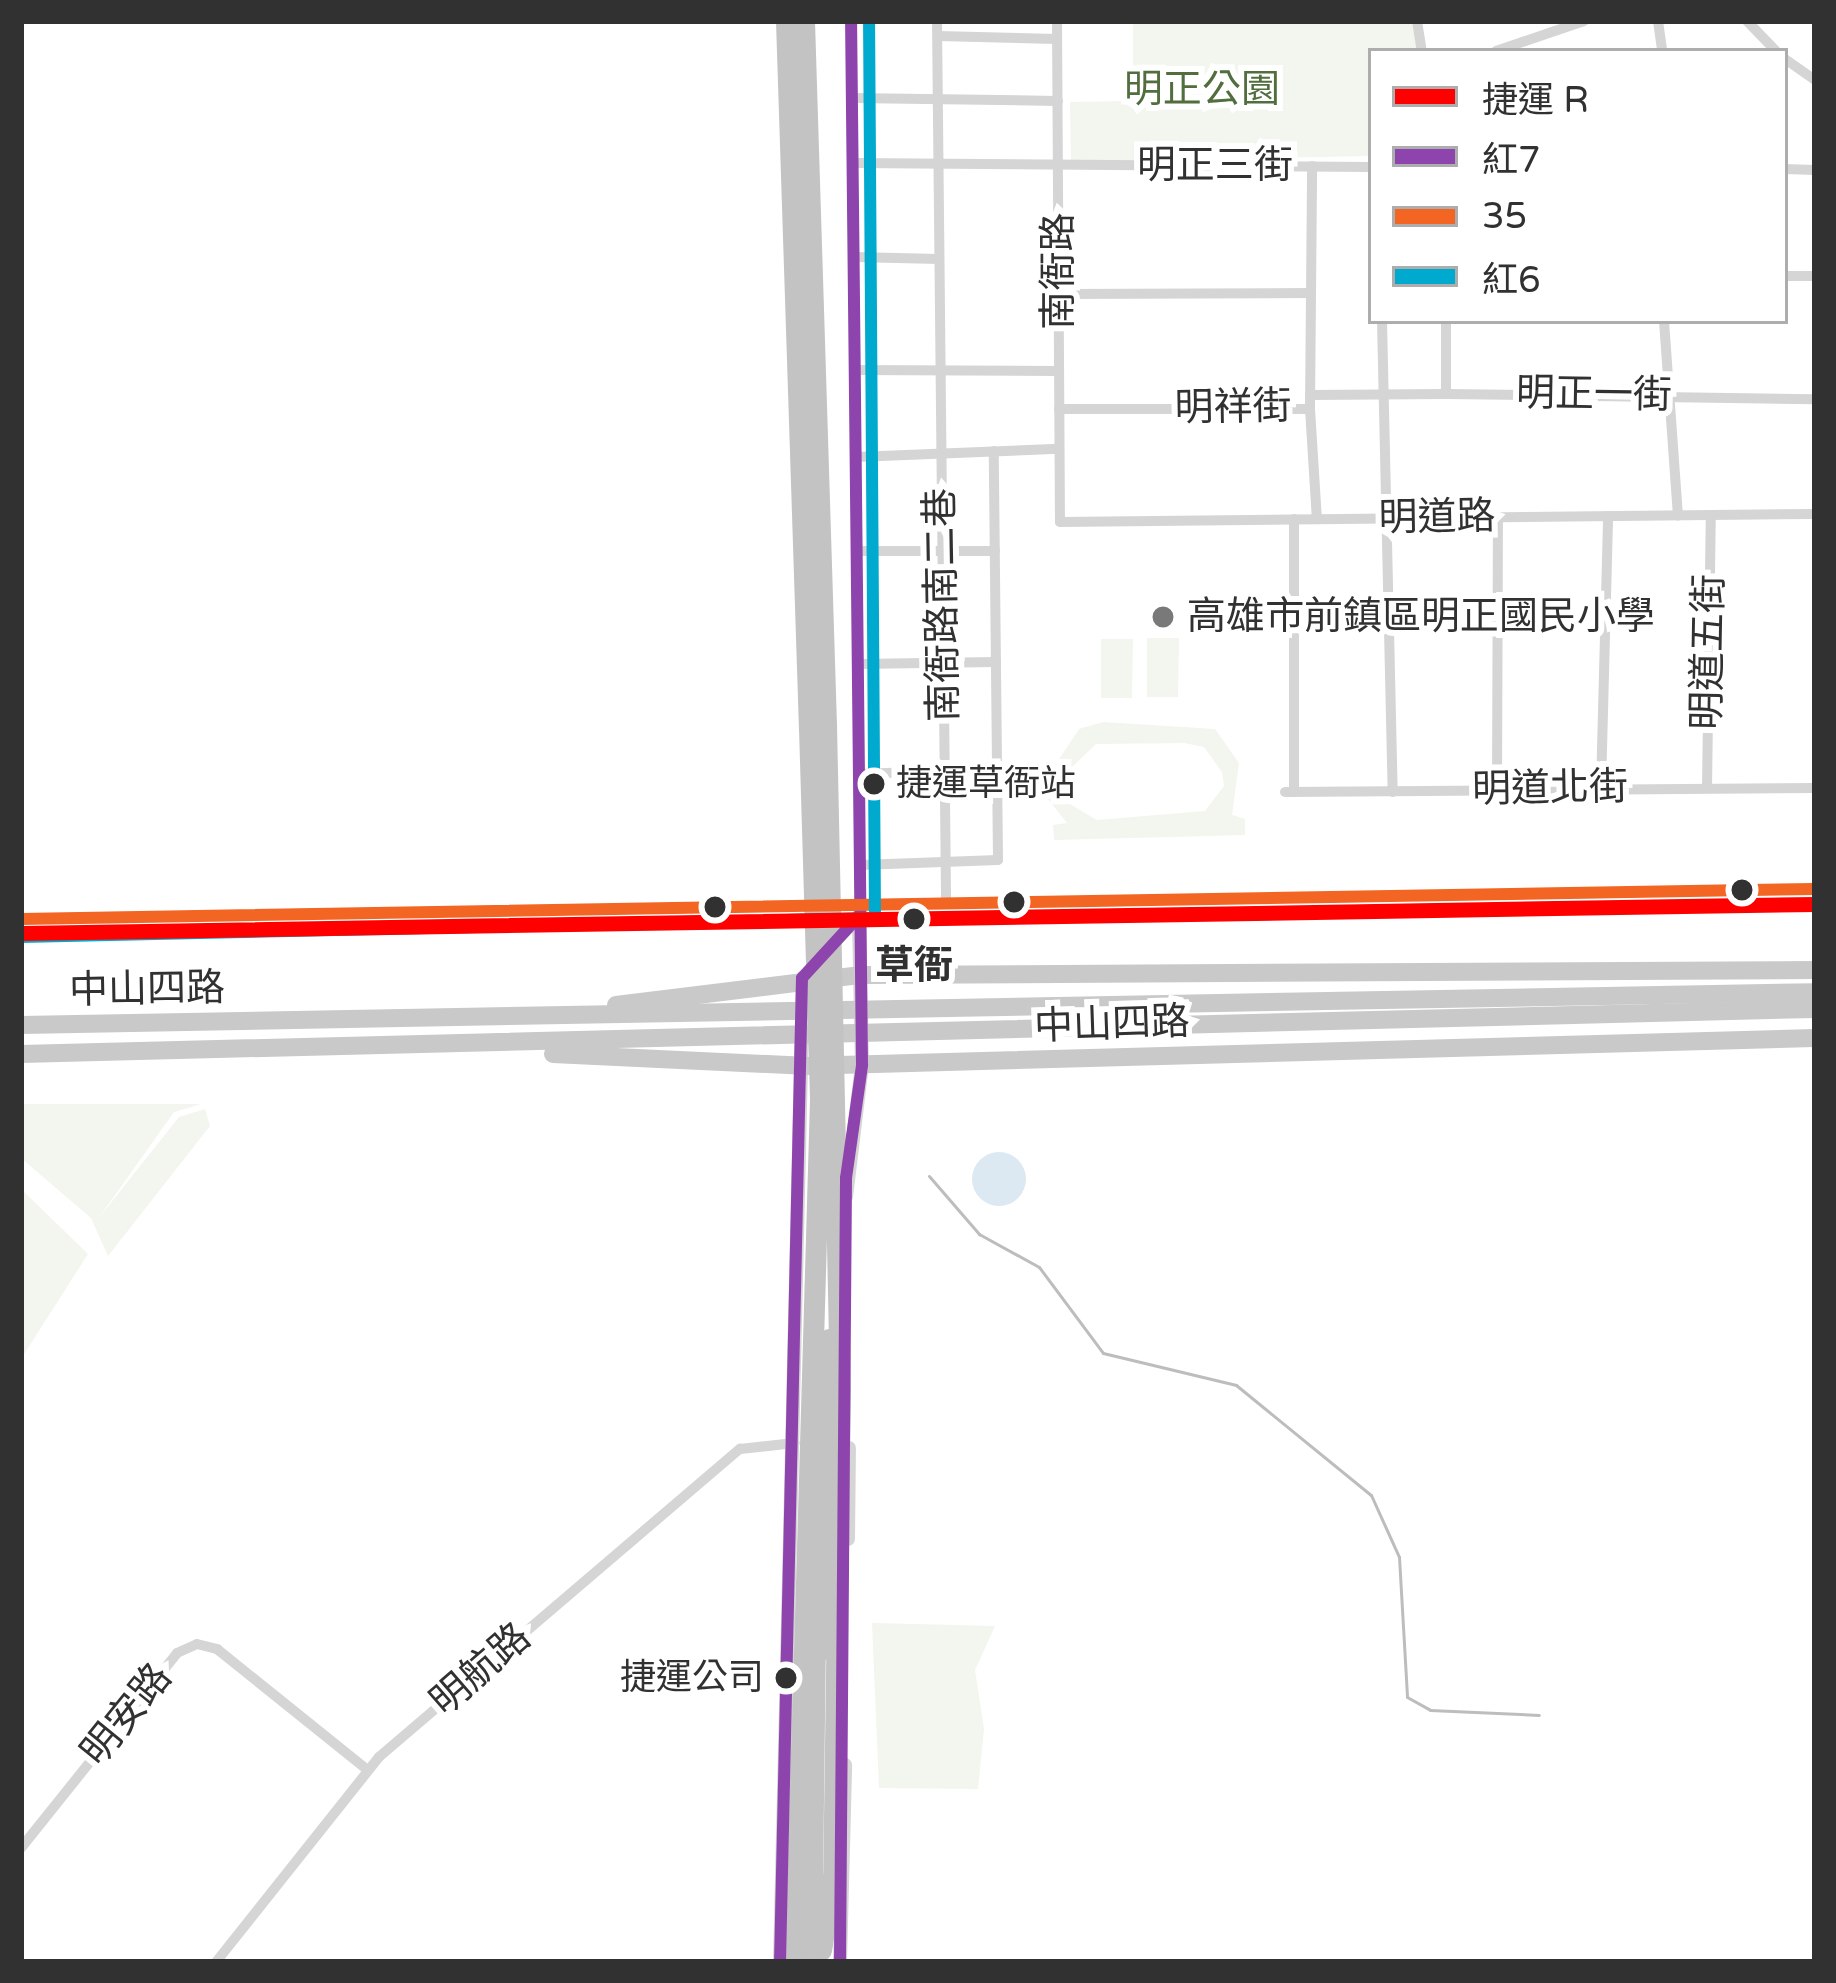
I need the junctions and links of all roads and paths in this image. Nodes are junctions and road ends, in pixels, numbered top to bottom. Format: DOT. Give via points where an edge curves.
graph roads {
  1 [pos="786,21"];
  2 [pos="804,21"];
  3 [pos="851,21"];
  4 [pos="938,21"];
  5 [pos="979,21"];
  6 [pos="1057,21"];
  7 [pos="1585,21"];
  8 [pos="1747,21"];
  9 [pos="938,36"];
  10 [pos="979,37"];
  11 [pos="1057,39"];
  12 [pos="1505,48"];
  13 [pos="1773,48"];
  14 [pos="1788,61"];
  15 [pos="1815,80"];
  16 [pos="852,98"];
  17 [pos="938,98"];
  18 [pos="1058,101"];
  19 [pos="853,163"];
  20 [pos="938,164"];
  21 [pos="1058,164"];
  22 [pos="1312,166"];
  23 [pos="1368,166"];
  24 [pos="854,256"];
  25 [pos="939,259"];
  26 [pos="1310,292"];
  27 [pos="1059,294"];
  28 [pos="1382,324"];
  29 [pos="1446,324"];
  30 [pos="1664,324"];
  31 [pos="855,370"];
  32 [pos="940,370"];
  33 [pos="1059,370"];
  34 [pos="1446,394"];
  35 [pos="1383,395"];
  36 [pos="1670,396"];
  37 [pos="1815,399"];
  38 [pos="1310,402"];
  39 [pos="1059,409"];
  40 [pos="1060,449"];
  41 [pos="994,452"];
  42 [pos="941,454"];
  43 [pos="856,457"];
  44 [pos="1815,514"];
  45 [pos="1678,515"];
  46 [pos="1711,515"];
  47 [pos="1608,516"];
  48 [pos="1498,517"];
  49 [pos="1294,519"];
  50 [pos="1317,519"];
  51 [pos="1384,520"];
  52 [pos="1060,522"];
  53 [pos="857,551"];
  54 [pos="942,551"];
  55 [pos="995,551"];
  56 [pos="996,662"];
  57 [pos="943,663"];
  58 [pos="858,664"];
  59 [pos="818,726"];
  60 [pos="997,769"];
  61 [pos="944,772"];
  62 [pos="860,774"];
  63 [pos="1601,788"];
  64 [pos="1707,788"];
  65 [pos="1815,788"];
  66 [pos="1497,790"];
  67 [pos="1393,792"];
  68 [pos="946,862"];
  69 [pos="860,865"];
  70 [pos="1815,889"];
  71 [pos="946,901"];
  72 [pos="861,911"];
  73 [pos="21,919"];
  74 [pos="1815,970"];
  75 [pos="861,975"];
  76 [pos="802,978"];
  77 [pos="1815,992"];
  78 [pos="861,1007"];
  79 [pos="1815,1009"];
  80 [pos="802,1010"];
  81 [pos="561,1016"];
  82 [pos="21,1025"];
  83 [pos="862,1034"];
  84 [pos="803,1036"];
  85 [pos="1815,1038"];
  86 [pos="411,1047"];
  87 [pos="21,1054"];
  88 [pos="862,1065"];
  89 [pos="804,1066"];
  90 [pos="824,1185"];
  91 [pos="801,1250"];
  92 [pos="845,1255"];
  93 [pos="795,1443"];
  94 [pos="366,1769"];
  95 [pos="807,1792"];
  96 [pos="828,1794"];
  97 [pos="21,1848"];
  98 [pos="216,1962"];
  99 [pos="780,1962"];
  100 [pos="796,1962"];
  101 [pos="817,1962"];
  102 [pos="840,1962"];
  1 -- 59 [label="highway"];
  2 -- 59 [label="highway"];
  3 -- 16 [label="street"];
  4 -- 9 [label="street, 南衙路南二巷"];
  5 -- 10 [label="street"];
  6 -- 11 [label="street, 南衙路"];
  7 -- 12 [label="street"];
  8 -- 13 [label="street"];
  9 -- 10 [label="street"];
  9 -- 17 [label="street, 南衙路南二巷"];
  10 -- 11 [label="street"];
  11 -- 18 [label="street, 南衙路"];
  14 -- 15 [label="street"];
  16 -- 17 [label="street"];
  16 -- 19 [label="street"];
  17 -- 18 [label="street"];
  17 -- 20 [label="street, 南衙路南二巷"];
  18 -- 21 [label="street, 南衙路"];
  19 -- 20 [label="street, 明正三街"];
  19 -- 24 [label="street"];
  20 -- 21 [label="street, 明正三街"];
  20 -- 25 [label="street, 南衙路南二巷"];
  21 -- 22 [label="street, 明正三街"];
  21 -- 27 [label="street, 南衙路"];
  22 -- 23 [label="street, 明正三街"];
  22 -- 26 [label="street, 明祥街"];
  24 -- 25 [label="street"];
  24 -- 31 [label="street"];
  25 -- 32 [label="street, 南衙路南二巷"];
  26 -- 27 [label="street"];
  26 -- 38 [label="street, 明祥街"];
  27 -- 33 [label="street, 南衙路"];
  28 -- 35 [label="street"];
  29 -- 34 [label="street"];
  30 -- 36 [label="street"];
  31 -- 32 [label="street"];
  31 -- 43 [label="street"];
  32 -- 33 [label="street"];
  32 -- 42 [label="street, 南衙路南二巷"];
  33 -- 39 [label="street, 南衙路"];
  34 -- 35 [label="street, 明正一街"];
  34 -- 36 [label="street, 明正一街"];
  35 -- 38 [label="street, 明正一街"];
  35 -- 51 [label="street"];
  36 -- 37 [label="street, 明正一街"];
  36 -- 45 [label="street"];
  38 -- 39 [label="street, 明祥街"];
  38 -- 50 [label="street"];
  39 -- 40 [label="street, 南衙路"];
  40 -- 41 [label="street, 南衙路南二巷"];
  40 -- 52 [label="street, 南衙路"];
  41 -- 42 [label="street, 南衙路南二巷"];
  41 -- 55 [label="street, 南衙路南二巷"];
  42 -- 43 [label="street, 南衙路南二巷"];
  42 -- 54 [label="street, 南衙路南二巷"];
  43 -- 53 [label="street"];
  44 -- 46 [label="street, 明道路"];
  45 -- 46 [label="street, 明道路"];
  45 -- 47 [label="street, 明道路"];
  46 -- 64 [label="street, 明道五街"];
  47 -- 48 [label="street, 明道路"];
  47 -- 63 [label="street"];
  48 -- 51 [label="street, 明道路"];
  48 -- 66 [label="street"];
  49 -- 50 [label="street, 明道路"];
  49 -- 52 [label="street, 明道路"];
  49 -- 67 [label="street, 明道北街" via="1290,792"];
  50 -- 51 [label="street, 明道路"];
  51 -- 67 [label="street"];
  53 -- 54 [label="street"];
  53 -- 58 [label="street"];
  54 -- 55 [label="street"];
  54 -- 57 [label="street, 南衙路南二巷"];
  55 -- 56 [label="street, 南衙路南二巷"];
  56 -- 57 [label="street"];
  56 -- 60 [label="street, 南衙路南二巷"];
  57 -- 58 [label="street"];
  57 -- 61 [label="street, 南衙路南二巷"];
  58 -- 62 [label="street"];
  59 -- 90 [label="highway, bridge"];
  60 -- 61 [label="street"];
  60 -- 68 [label="street, 南衙路南二巷" via="998,860"];
  61 -- 62 [label="street"];
  61 -- 68 [label="street, 南衙路南二巷"];
  62 -- 69 [label="street"];
  63 -- 64 [label="street, 明道北街"];
  63 -- 66 [label="street, 明道北街"];
  64 -- 65 [label="street, 明道北街"];
  66 -- 67 [label="street, 明道北街"];
  68 -- 69 [label="street"];
  68 -- 71 [label="street, 南衙路南二巷"];
  69 -- 72 [label="street"];
  70 -- 71 [label="street"];
  71 -- 72 [label="street"];
  72 -- 73 [label="street"];
  72 -- 75 [label="street"];
  72 -- 76 [label="street"];
  74 -- 75 [label="main road, 中山四路"];
  75 -- 76 [label="main road, 中山四路"];
  75 -- 78 [label="street"];
  76 -- 80 [label="street"];
  76 -- 81 [label="main road, 中山四路"];
  77 -- 78 [label="main road, 中山四路"];
  78 -- 80 [label="main road, 中山四路"];
  78 -- 83 [label="street"];
  79 -- 83 [label="main road, 中山四路"];
  80 -- 81 [label="main road, 中山四路"];
  80 -- 84 [label="street"];
  81 -- 82 [label="main road, 中山四路"];
  83 -- 84 [label="main road, 中山四路"];
  83 -- 88 [label="street"];
  84 -- 86 [label="main road, 中山四路"];
  84 -- 89 [label="street"];
  85 -- 88 [label="main road, 中山四路"];
  86 -- 87 [label="main road, 中山四路"];
  86 -- 89 [label="main road, 中山四路"];
  88 -- 89 [label="main road, 中山四路"];
  88 -- 92 [label="street"];
  89 -- 91 [label="street"];
  90 -- 100 [label="highway, bridge"];
  90 -- 101 [label="highway, bridge"];
  91 -- 93 [label="street"];
  91 -- 95 [label="street" via="815,1324"];
  92 -- 96 [label="street"];
  92 -- 102 [label="street"];
  93 -- 94 [label="street, 明航路" via="740,1449"];
  93 -- 99 [label="street"];
  94 -- 97 [label="street, 明安路" via="217,1649 197,1644 177,1653"];
  94 -- 98 [label="street, 明航路"];
}
